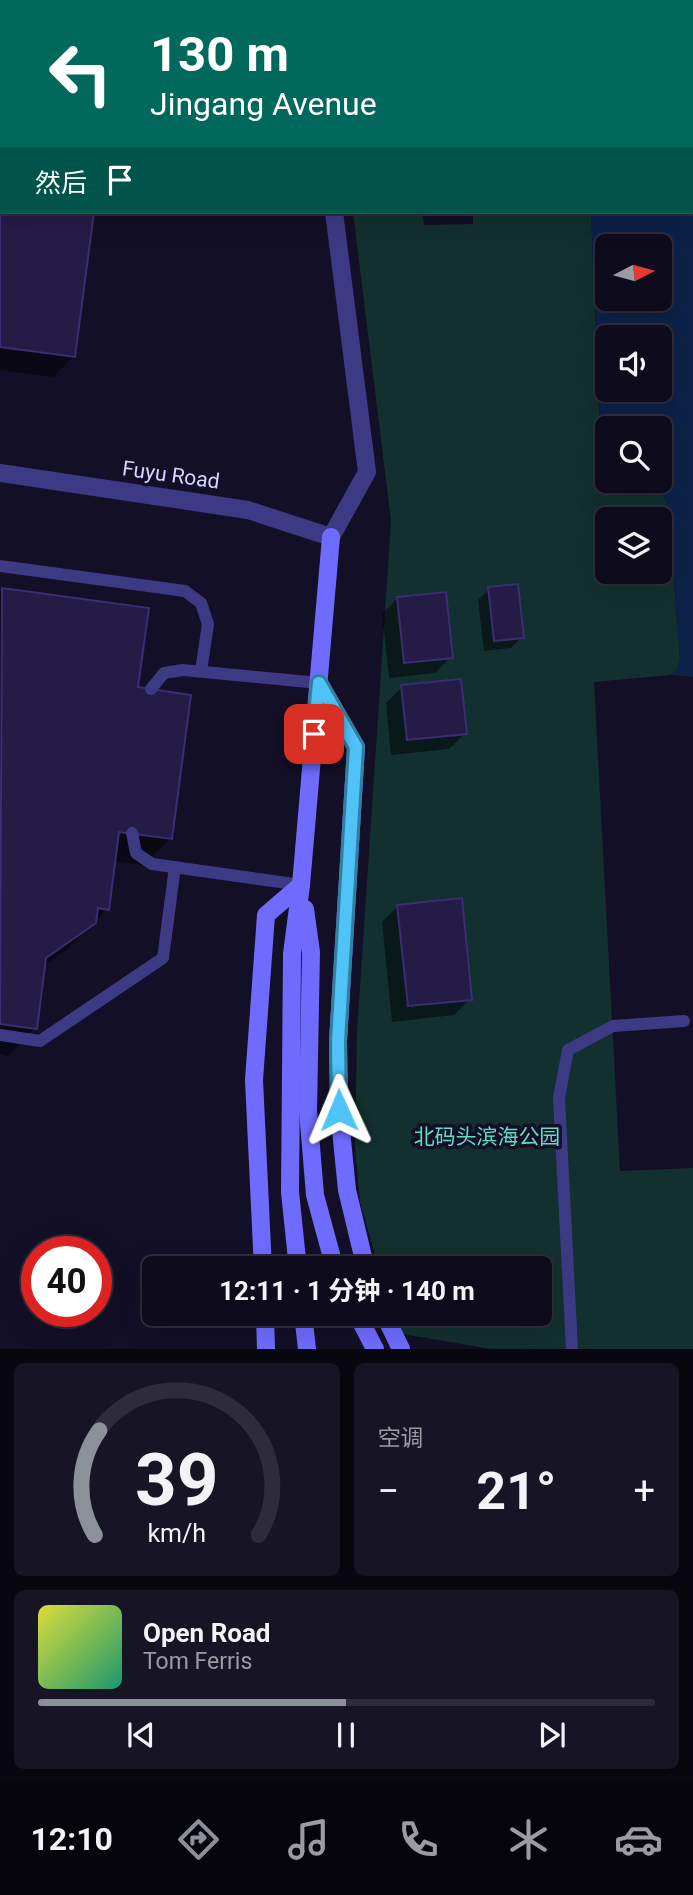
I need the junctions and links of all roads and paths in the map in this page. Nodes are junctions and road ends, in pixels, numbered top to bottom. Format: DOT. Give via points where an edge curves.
graph roads {
  1 [pos="334,214"];
  2 [pos="0,473"];
  3 [pos="331,537"];
  4 [pos="0,566"];
  5 [pos="201,671"];
  6 [pos="319,683"];
  7 [pos="151,689"];
  8 [pos="132,833"];
  9 [pos="175,867"];
  10 [pos="301,885"];
  11 [pos="684,1021"];
  12 [pos="0,1035"];
  13 [pos="262,1256"];
  14 [pos="297,1256"];
  15 [pos="331,1256"];
  16 [pos="363,1256"];
  17 [pos="265,1326"];
  18 [pos="304,1326"];
  19 [pos="364,1326"];
  20 [pos="390,1326"];
  21 [pos="266,1349"];
  22 [pos="307,1349"];
  23 [pos="375,1349"];
  24 [pos="401,1349"];
  25 [pos="572,1349"];
  1 -- 3 [label="street" via="367,472"];
  2 -- 3 [label="street, Fuyu Road" via="248,510"];
  3 -- 6 [label="street"];
  4 -- 5 [label="lane" via="185,591 201,603 208,624"];
  5 -- 6 [label="lane"];
  5 -- 7 [label="lane" via="164,673"];
  6 -- 10 [label="street"];
  6 -- 16 [label="street" via="356,747 338,1041 347,1190"];
  8 -- 9 [label="lane" via="136,853 152,864"];
  9 -- 10 [label="lane"];
  9 -- 12 [label="lane" via="163,958 40,1041"];
  10 -- 13 [label="street" via="266,915 254,1080"];
  10 -- 14 [label="street" via="292,954 290,1192"];
  10 -- 15 [label="street" via="311,952 308,1110 315,1195"];
  11 -- 25 [label="lane" via="613,1026 568,1050 559,1098"];
  17 -- 21 [label="street"];
  18 -- 22 [label="street"];
  19 -- 23 [label="street"];
  20 -- 24 [label="street"];
}
